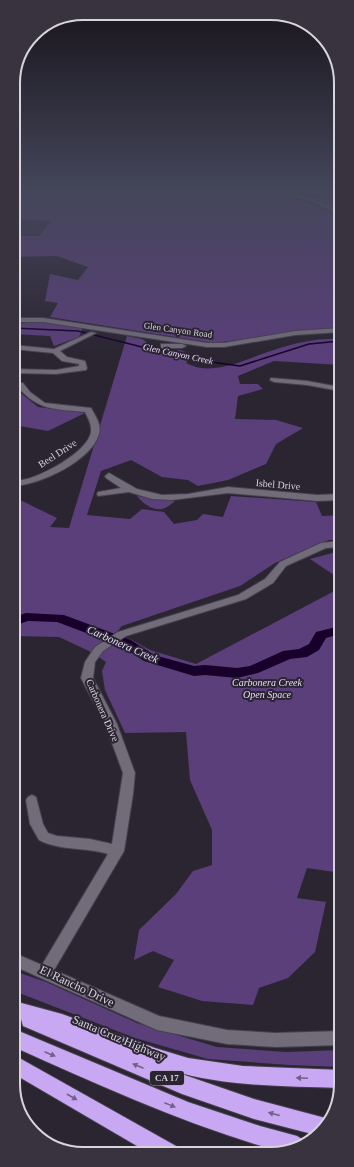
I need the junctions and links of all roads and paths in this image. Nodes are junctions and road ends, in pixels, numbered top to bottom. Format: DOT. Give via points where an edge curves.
graph roads {
  1 [pos="27,319"];
  2 [pos="20,320"];
  3 [pos="334,330"];
  4 [pos="90,333"];
  5 [pos="134,333"];
  6 [pos="224,345"];
  7 [pos="164,346"];
  8 [pos="20,348"];
  9 [pos="55,351"];
  10 [pos="20,371"];
  11 [pos="274,380"];
  12 [pos="20,385"];
  13 [pos="334,388"];
  14 [pos="20,483"];
  15 [pos="129,489"];
  16 [pos="334,497"];
  17 [pos="334,544"];
  18 [pos="32,800"];
  19 [pos="117,851"];
  20 [pos="20,961"];
  21 [pos="46,971"];
  22 [pos="20,1011"];
  23 [pos="20,1016"];
  24 [pos="334,1038"];
  25 [pos="20,1041"];
  26 [pos="20,1067"];
  27 [pos="334,1079"];
  28 [pos="319,1125"];
  29 [pos="290,1144"];
  30 [pos="159,1147"];
  1 -- 2 [label="street, Glen Canyon Road"];
  1 -- 4 [label="street" via="35,324"];
  1 -- 5 [label="street, Glen Canyon Road"];
  3 -- 6 [label="street, Glen Canyon Road" via="295,333"];
  4 -- 5 [label="street"];
  4 -- 9 [label="street"];
  5 -- 6 [label="street, Glen Canyon Road" via="191,343"];
  6 -- 7 [label="street"];
  8 -- 9 [label="street"];
  9 -- 10 [label="street" via="65,359 82,363 83,368 56,372"];
  11 -- 13 [label="street"];
  12 -- 14 [label="street, Beel Drive" via="28,396 42,406 88,410 95,422 95,435 84,449 68,461"];
  15 -- 16 [label="street, Isbel Drive" via="158,497 181,498 228,490"];
  17 -- 19 [label="street, Carbonera Drive" via="324,545 283,564 269,581 242,597 137,628 116,637 99,649 90,662 87,678 111,724 129,773 128,794"];
  18 -- 19 [label="street" via="35,823 41,835 55,842 83,843"];
  19 -- 21 [label="street, Carbonera Drive"];
  20 -- 21 [label="street, El Rancho Drive"];
  21 -- 24 [label="street, El Rancho Drive" via="157,1023 227,1037 283,1040"];
  27 -- 22 [label="highway, one-way" via="243,1075 188,1067 62,1022"];
  28 -- 23 [label="highway, Santa Cruz Highway / CA 17, one-way" via="254,1109 195,1089"];
  25 -- 29 [label="highway, CA 17, one-way" via="183,1110"];
  26 -- 30 [label="highway, one-way"];
}
